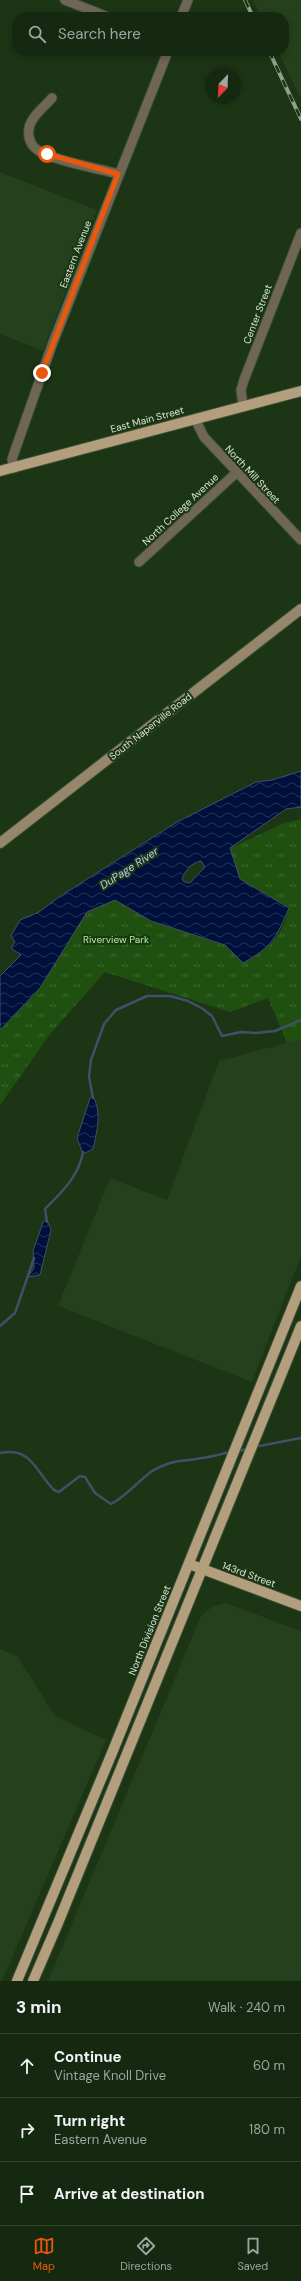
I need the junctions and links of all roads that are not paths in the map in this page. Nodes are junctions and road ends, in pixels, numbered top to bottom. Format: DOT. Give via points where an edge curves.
graph roads {
  1 [pos="66,0"];
  2 [pos="188,0"];
  3 [pos="96,12"];
  4 [pos="183,12"];
  5 [pos="166,56"];
  6 [pos="52,98"];
  7 [pos="118,174"];
  8 [pos="301,233"];
  9 [pos="301,391"];
  10 [pos="243,406"];
  11 [pos="195,419"];
  12 [pos="14,468"];
  13 [pos="0,471"];
  14 [pos="236,472"];
  15 [pos="301,540"];
  16 [pos="139,562"];
  17 [pos="301,609"];
  18 [pos="0,843"];
  19 [pos="301,1286"];
  20 [pos="301,1326"];
  21 [pos="278,1343"];
  22 [pos="292,1348"];
  23 [pos="189,1564"];
  24 [pos="203,1570"];
  25 [pos="301,1606"];
  26 [pos="17,1981"];
  27 [pos="33,1981"];
  1 -- 3 [label="street"];
  2 -- 4 [label="street"];
  5 -- 7 [label="street, Eastern Avenue"];
  6 -- 7 [label="street" via="33,118 29,128 29,137 35,148 47,154"];
  7 -- 12 [label="street, Eastern Avenue" via="16,445 12,459"];
  8 -- 10 [label="street, Center Street" via="244,380 241,390"];
  9 -- 10 [label="main road, East Main Street"];
  10 -- 11 [label="main road, East Main Street"];
  11 -- 12 [label="main road, East Main Street"];
  11 -- 14 [label="street, North Mill Street" via="204,437"];
  12 -- 13 [label="main road, East Main Street"];
  14 -- 15 [label="street, North Mill Street"];
  14 -- 16 [label="street, North College Avenue"];
  17 -- 18 [label="main road, South Naperville Road"];
  19 -- 21 [label="main road, North Division Street"];
  20 -- 22 [label="main road"];
  21 -- 22 [label="main road"];
  21 -- 23 [label="main road, North Division Street"];
  22 -- 24 [label="main road"];
  23 -- 24 [label="main road, 143rd Street"];
  23 -- 26 [label="main road, North Division Street"];
  24 -- 25 [label="main road, 143rd Street"];
  24 -- 27 [label="main road"];
}
